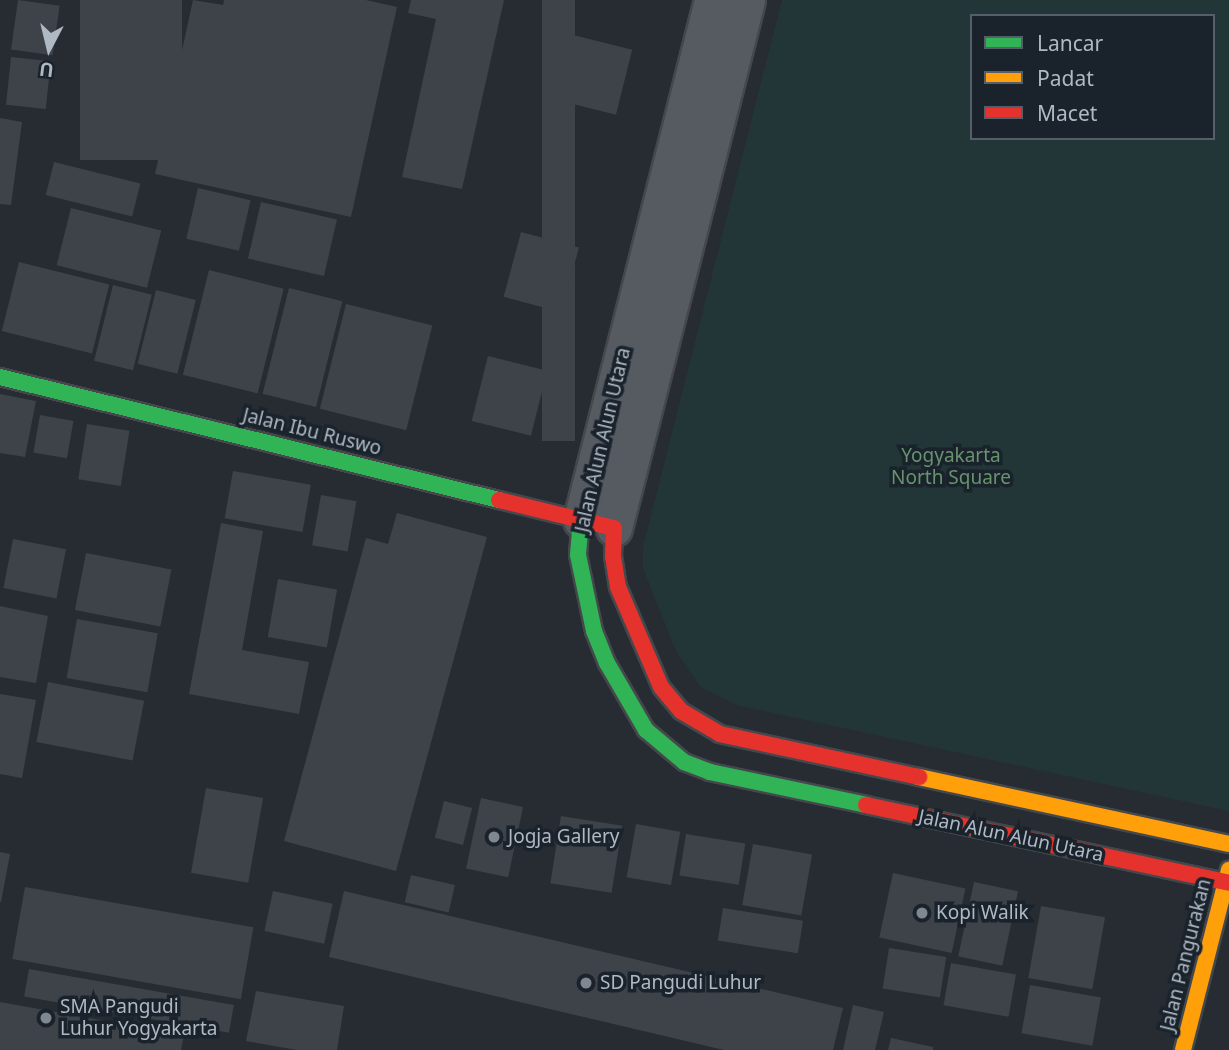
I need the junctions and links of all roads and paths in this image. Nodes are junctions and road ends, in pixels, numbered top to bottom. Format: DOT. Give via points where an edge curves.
graph roads {
  1 [pos="712,0"];
  2 [pos="747,0"];
  3 [pos="704,34"];
  4 [pos="737,42"];
  5 [pos="0,377"];
  6 [pos="598,524"];
  7 [pos="941,801"];
  8 [pos="1229,844"];
  9 [pos="1228,879"];
  10 [pos="1183,1050"];
  1 -- 3 [label="street, Jalan Alun Alun Utara"];
  2 -- 4 [label="street, Jalan Alun Alun Utara"];
  3 -- 4 [label="street"];
  3 -- 6 [label="street, Jalan Alun Alun Utara"];
  4 -- 6 [label="street, Jalan Alun Alun Utara"];
  5 -- 6 [label="street, Jalan Ibu Ruswo"];
  6 -- 7 [label="street, Jalan Alun Alun Utara" via="637,638 670,701 692,721 720,734"];
  6 -- 7 [label="street, Jalan Alun Alun Utara" via="580,569 594,631 624,697 646,730 665,748 710,772"];
  7 -- 8 [label="street, Jalan Alun Alun Utara"];
  7 -- 9 [label="street, Jalan Alun Alun Utara"];
  9 -- 10 [label="street, Jalan Pangurakan"];
}
